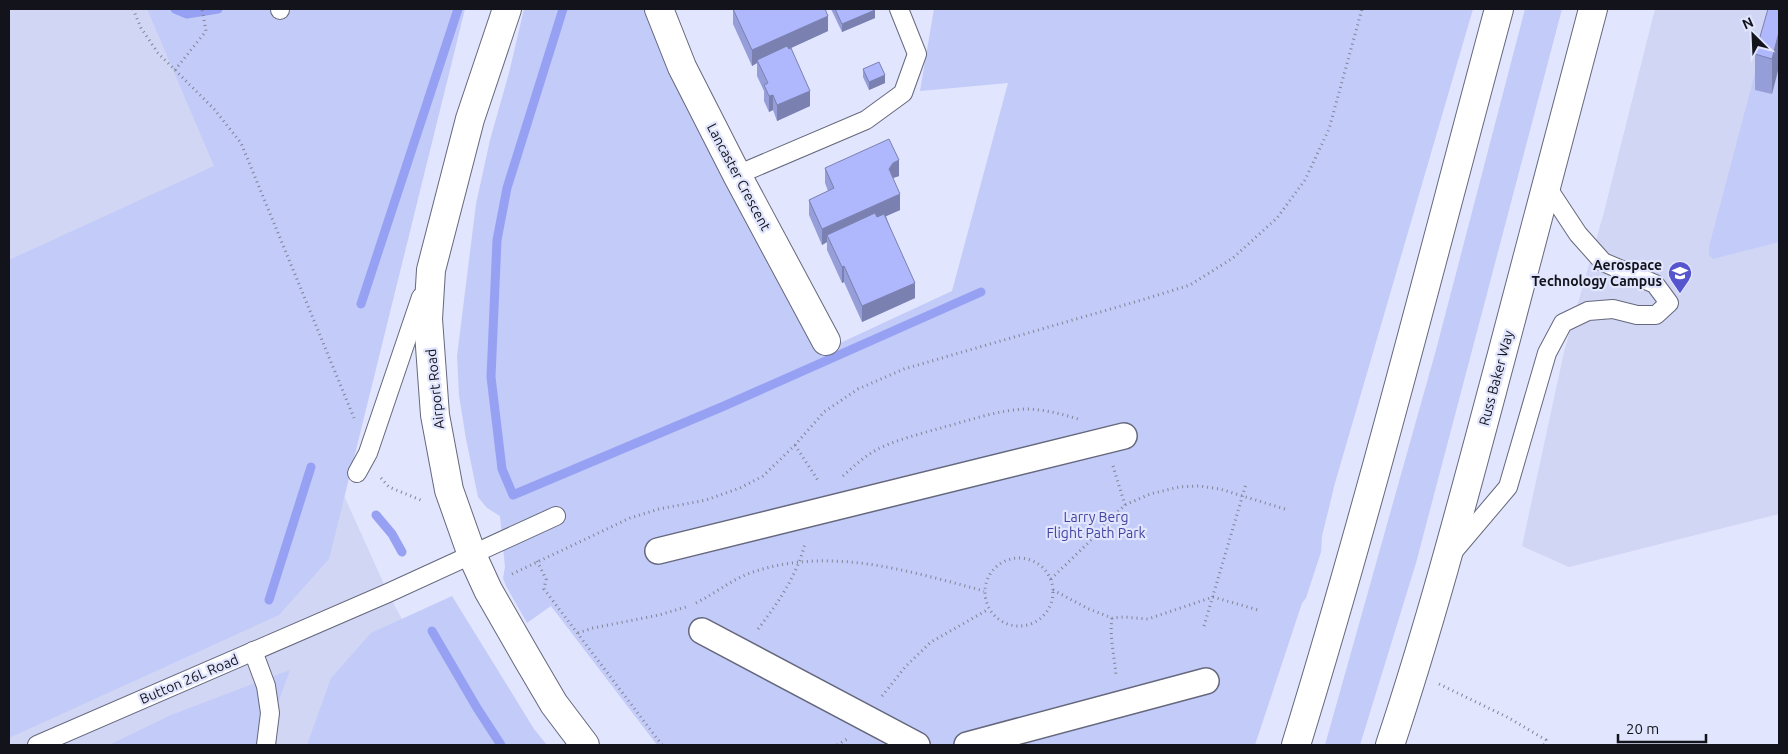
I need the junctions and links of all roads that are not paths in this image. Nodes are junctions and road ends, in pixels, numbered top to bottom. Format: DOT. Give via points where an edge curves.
graph roads {
  1 [pos="507,9"];
  2 [pos="659,9"];
  3 [pos="899,9"];
  4 [pos="1499,9"];
  5 [pos="1593,9"];
  6 [pos="737,175"];
  7 [pos="1548,186"];
  8 [pos="431,270"];
  9 [pos="826,341"];
  10 [pos="1124,436"];
  11 [pos="357,473"];
  12 [pos="556,516"];
  13 [pos="658,551"];
  14 [pos="472,555"];
  15 [pos="1448,558"];
  16 [pos="702,631"];
  17 [pos="253,651"];
  18 [pos="1206,681"];
  19 [pos="37,745"];
  20 [pos="266,745"];
  21 [pos="585,745"];
  22 [pos="917,745"];
  23 [pos="967,745"];
  24 [pos="1296,745"];
  25 [pos="1390,745"];
  1 -- 8 [label="main road, Airport Road" via="470,119"];
  2 -- 6 [label="main road, Lancaster Crescent" via="682,66"];
  3 -- 6 [label="lane" via="917,54 903,93 866,120"];
  4 -- 24 [label="main road" via="1362,519"];
  5 -- 7 [label="main road, Russ Baker Way"];
  6 -- 9 [label="main road, Lancaster Crescent"];
  7 -- 15 [label="main road, Russ Baker Way"];
  7 -- 15 [label="lane" via="1578,234 1603,262 1655,284 1669,303 1656,315 1613,309 1588,311 1563,323 1547,353 1508,487"];
  8 -- 11 [label="lane" via="368,453"];
  8 -- 14 [label="main road, Airport Road" via="428,319 435,415 449,490"];
  10 -- 13 [label="street"];
  12 -- 14 [label="lane"];
  14 -- 17 [label="lane"];
  14 -- 21 [label="main road, Airport Road" via="488,590 554,704"];
  15 -- 25 [label="main road, Russ Baker Way"];
  16 -- 22 [label="street"];
  17 -- 19 [label="lane, Button 26L Road"];
  17 -- 20 [label="lane, Button 26L Road" via="266,686 270,713"];
  18 -- 23 [label="street"];
}
